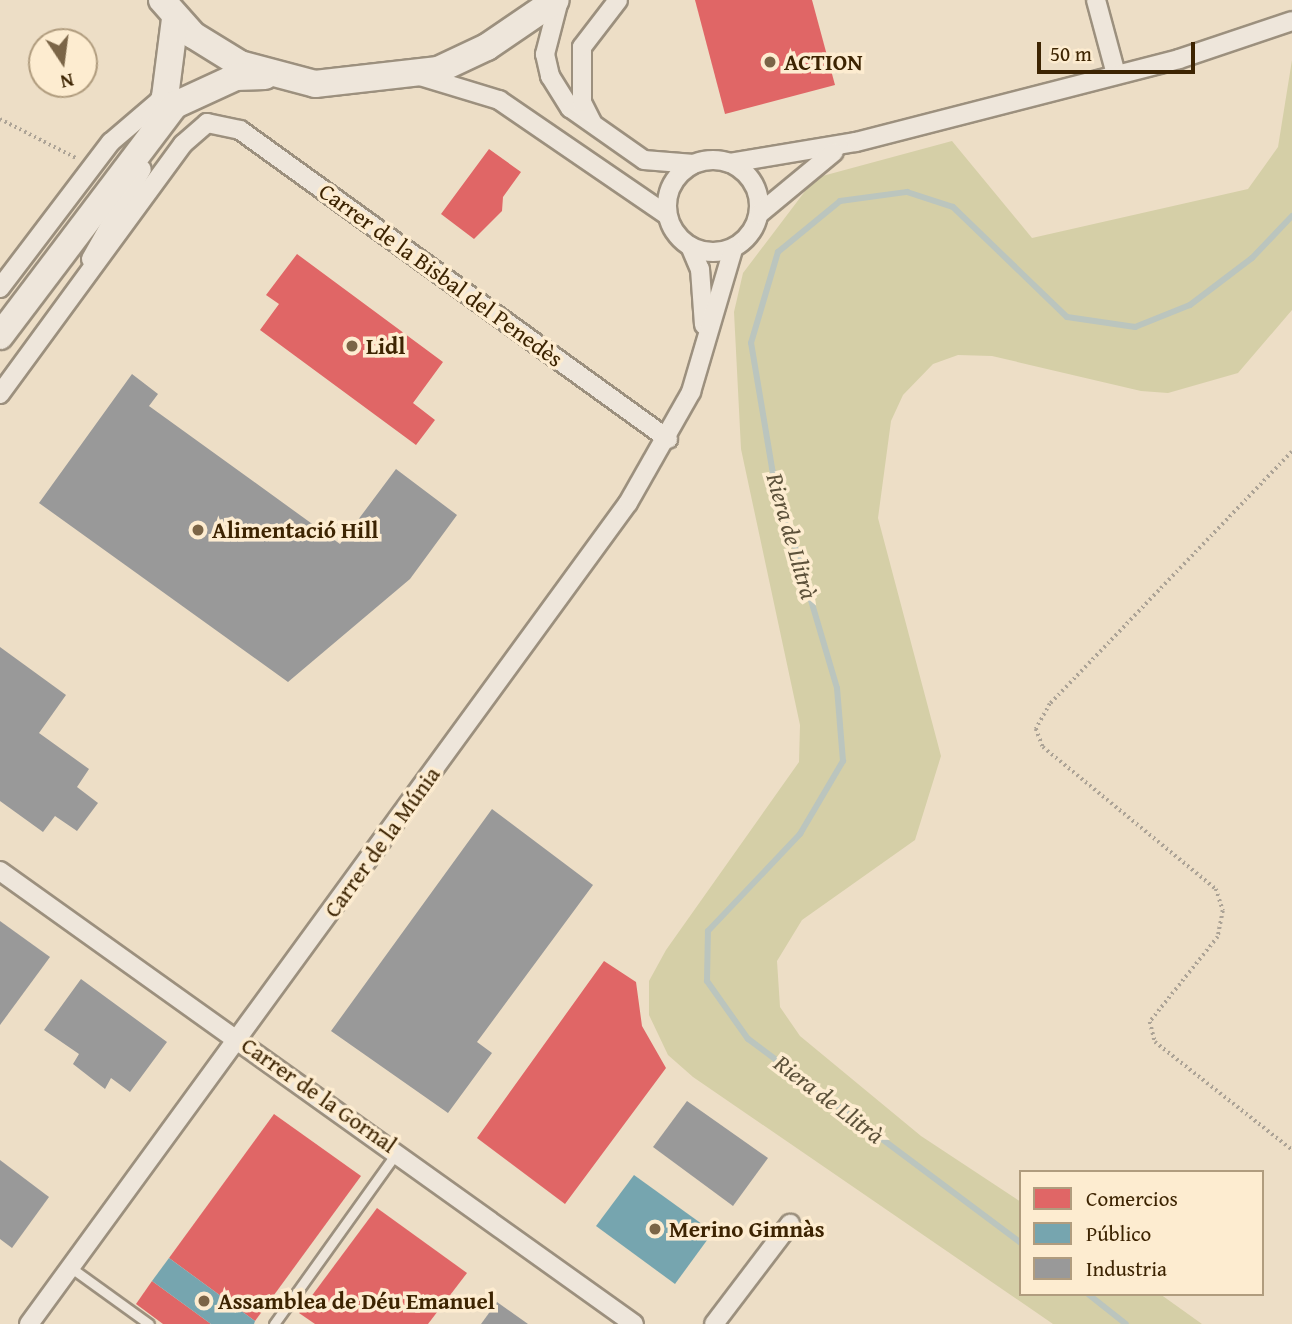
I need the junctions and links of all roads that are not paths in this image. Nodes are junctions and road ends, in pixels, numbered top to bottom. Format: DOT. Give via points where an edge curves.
graph roads {
  1 [pos="558,0"];
  2 [pos="618,0"];
  3 [pos="1096,0"];
  4 [pos="168,9"];
  5 [pos="1292,21"];
  6 [pos="267,75"];
  7 [pos="417,75"];
  8 [pos="1116,75"];
  9 [pos="202,90"];
  10 [pos="165,97"];
  11 [pos="594,125"];
  12 [pos="153,127"];
  13 [pos="856,142"];
  14 [pos="730,163"];
  15 [pos="694,164"];
  16 [pos="759,214"];
  17 [pos="667,215"];
  18 [pos="690,246"];
  19 [pos="733,249"];
  20 [pos="80,285"];
  21 [pos="0,288"];
  22 [pos="0,337"];
  23 [pos="704,342"];
  24 [pos="0,394"];
  25 [pos="668,439"];
  26 [pos="0,871"];
  27 [pos="238,1038"];
  28 [pos="398,1151"];
  29 [pos="790,1224"];
  30 [pos="70,1267"];
  31 [pos="29,1324"];
  32 [pos="149,1324"];
  33 [pos="274,1324"];
  34 [pos="634,1324"];
  35 [pos="714,1324"];
  1 -- 7 [label="street" via="478,52"];
  1 -- 11 [label="street" via="545,54 550,76 570,108"];
  2 -- 11 [label="street" via="582,47 582,102"];
  3 -- 8 [label="street"];
  4 -- 6 [label="street" via="214,50"];
  4 -- 10 [label="street"];
  5 -- 8 [label="street" via="1252,38"];
  6 -- 7 [label="street" via="337,83"];
  6 -- 9 [label="street" via="236,77"];
  7 -- 17 [label="street" via="499,100"];
  8 -- 13 [label="street"];
  9 -- 12 [label="street"];
  9 -- 20 [label="street" via="123,197"];
  10 -- 12 [label="street"];
  10 -- 21 [label="street" via="111,142"];
  11 -- 15 [label="street" via="644,160"];
  12 -- 22 [label="street"];
  13 -- 14 [label="street"];
  13 -- 16 [label="street" via="820,159"];
  14 -- 15 [label="street"];
  14 -- 16 [label="street" via="757,188"];
  15 -- 17 [label="street" via="669,190"];
  16 -- 19 [label="street"];
  17 -- 18 [label="street"];
  18 -- 19 [label="street" via="714,254"];
  18 -- 23 [label="street, Carrer de la Múnia" via="700,269"];
  19 -- 23 [label="street, Carrer de la Múnia"];
  20 -- 24 [label="street"];
  20 -- 25 [label="street, Carrer de la Bisbal del Penedès" via="183,144 207,123 240,130"];
  23 -- 25 [label="street, Carrer de la Múnia" via="691,392"];
  25 -- 27 [label="street, Carrer de la Múnia"];
  26 -- 27 [label="street, Carrer de la Gornal"];
  27 -- 28 [label="street, Carrer de la Gornal"];
  27 -- 30 [label="street, Carrer de la Múnia"];
  28 -- 33 [label="lane"];
  28 -- 34 [label="street, Carrer de la Gornal"];
  29 -- 35 [label="street"];
  30 -- 31 [label="street, Carrer de la Múnia"];
  30 -- 32 [label="lane"];
}
